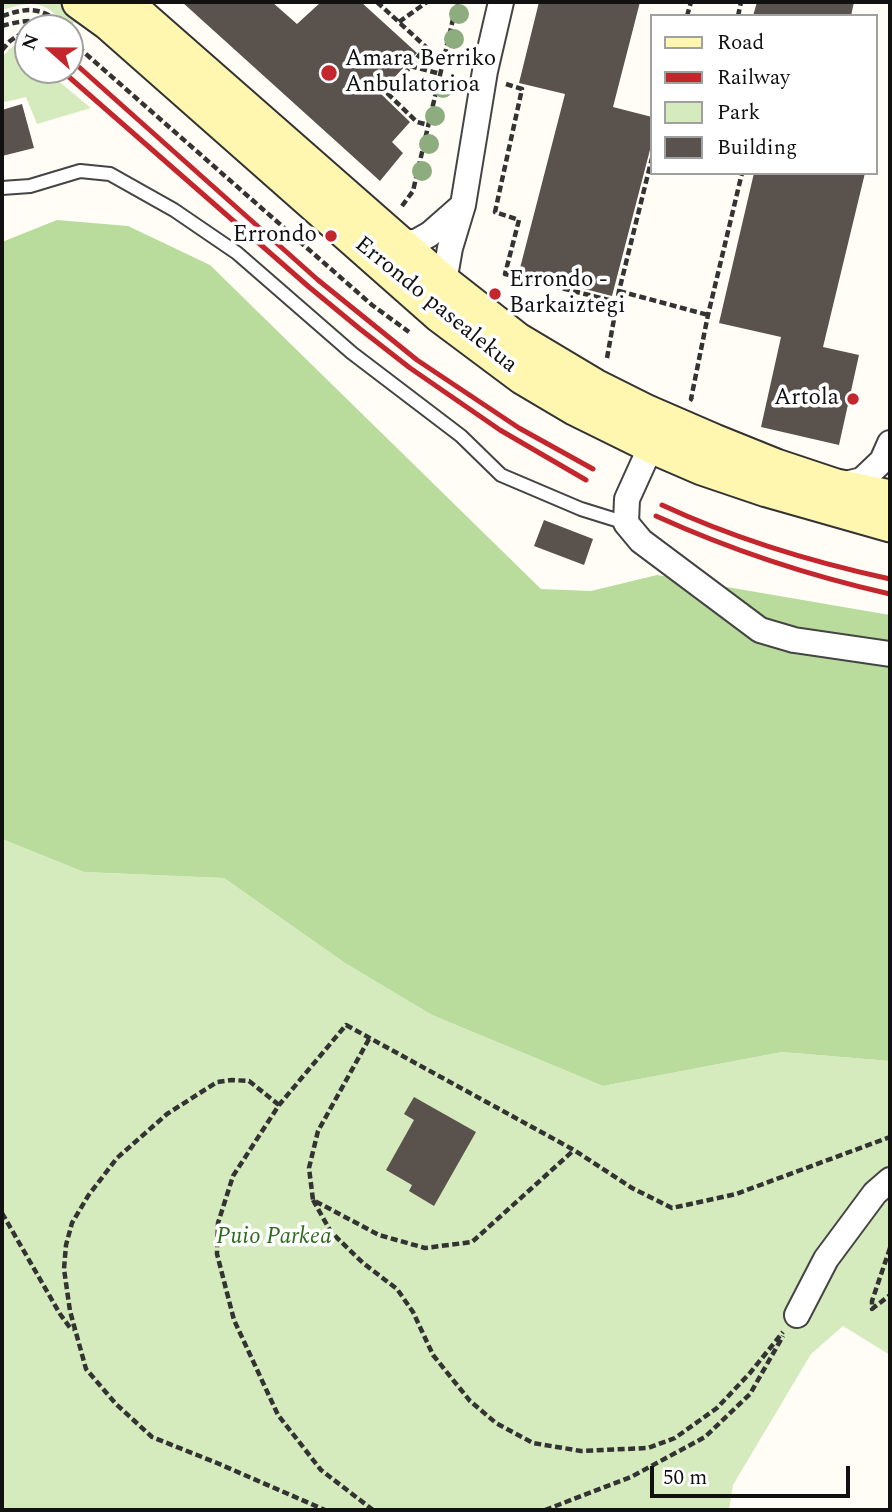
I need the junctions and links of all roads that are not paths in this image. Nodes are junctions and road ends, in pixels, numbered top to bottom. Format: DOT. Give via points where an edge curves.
graph roads {
  1 [pos="125,2"];
  2 [pos="501,2"];
  3 [pos="68,11"];
  4 [pos="2,188"];
  5 [pos="463,205"];
  6 [pos="398,242"];
  7 [pos="444,282"];
  8 [pos="411,290"];
  9 [pos="647,412"];
  10 [pos="890,444"];
  11 [pos="651,446"];
  12 [pos="836,486"];
  13 [pos="890,498"];
  14 [pos="626,523"];
  15 [pos="890,525"];
  16 [pos="890,654"];
  17 [pos="890,1180"];
  18 [pos="797,1315"];
  1 -- 6 [label="main road, Errondo pasealekua"];
  2 -- 5 [label="street"];
  3 -- 8 [label="main road, Errondo pasealekua" via="108,23"];
  4 -- 14 [label="lane" via="30,186 80,171 110,174 237,253 352,353 461,436 501,475"];
  5 -- 6 [label="street" via="416,242"];
  5 -- 7 [label="street"];
  6 -- 7 [label="main road, Errondo pasealekua"];
  7 -- 8 [label="street"];
  7 -- 9 [label="main road, Errondo pasealekua" via="518,340"];
  8 -- 11 [label="main road, Errondo pasealekua" via="522,377"];
  9 -- 11 [label="street"];
  9 -- 12 [label="main road, Errondo pasealekua"];
  10 -- 12 [label="street" via="882,461 862,480"];
  11 -- 14 [label="street" via="627,499"];
  11 -- 15 [label="main road, Errondo pasealekua" via="767,491"];
  12 -- 13 [label="main road, Errondo pasealekua"];
  14 -- 16 [label="street" via="641,541 760,630 794,640"];
  17 -- 18 [label="street" via="826,1259"];
}
